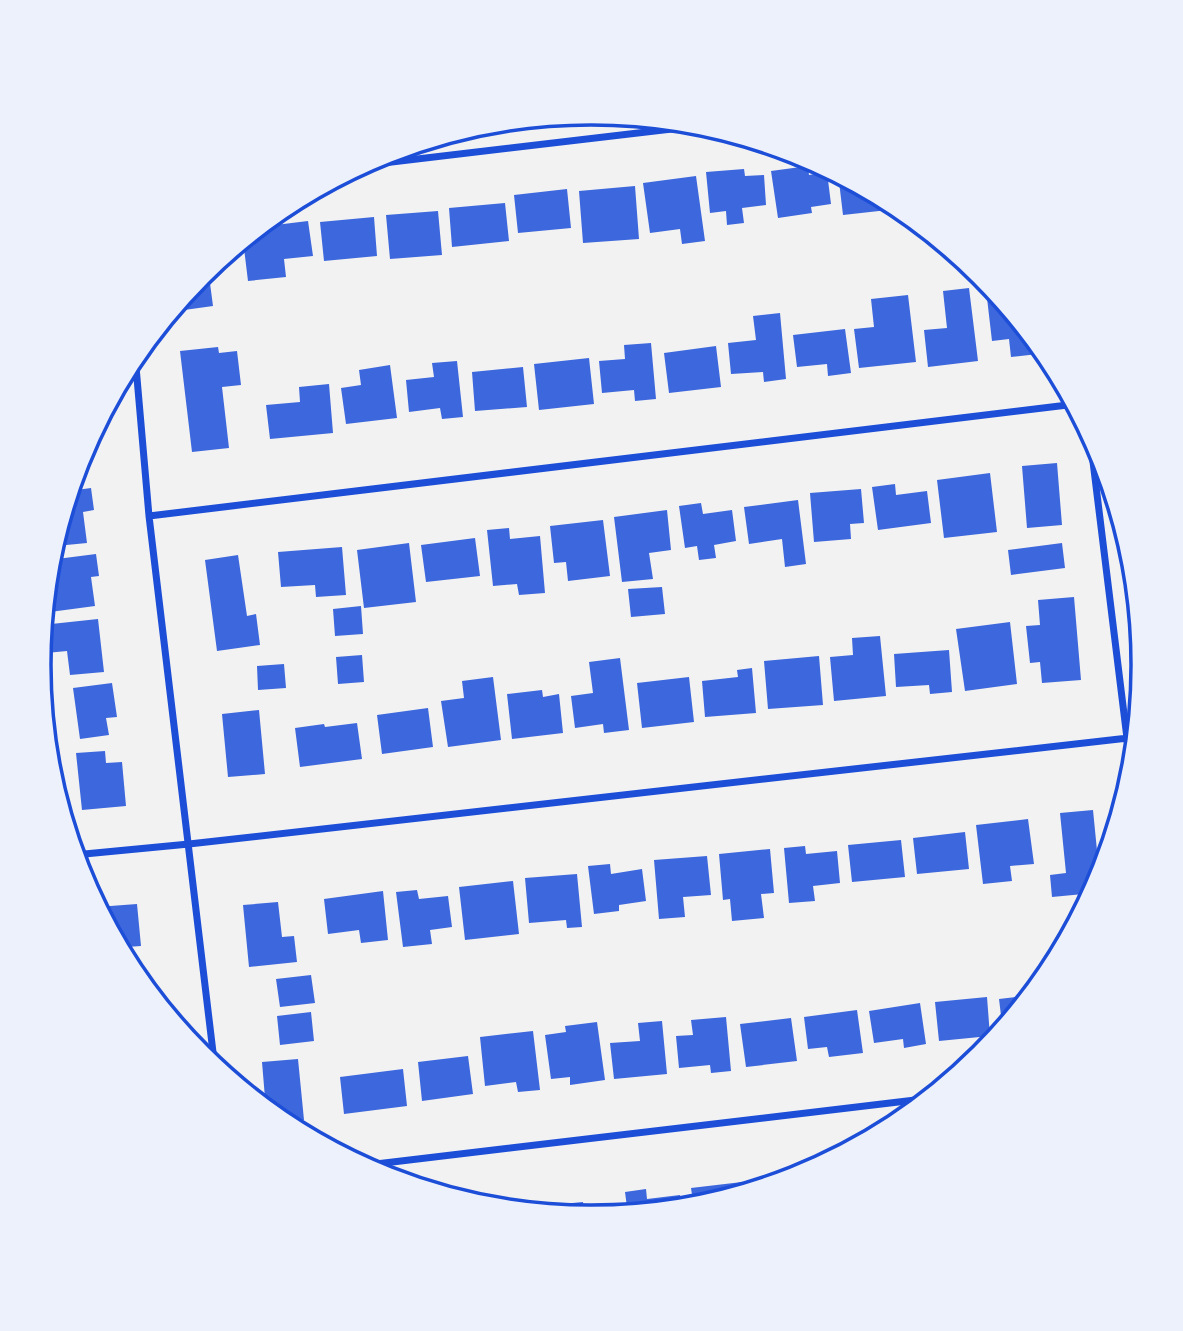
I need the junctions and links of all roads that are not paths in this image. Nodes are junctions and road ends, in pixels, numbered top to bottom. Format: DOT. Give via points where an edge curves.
graph roads {
  1 [pos="666,130"];
  2 [pos="397,161"];
  3 [pos="137,374"];
  4 [pos="1065,405"];
  5 [pos="1094,466"];
  6 [pos="149,516"];
  7 [pos="1128,737"];
  8 [pos="1128,738"];
  9 [pos="189,844"];
  10 [pos="85,854"];
  11 [pos="213,1052"];
  12 [pos="913,1100"];
  13 [pos="381,1163"];
  1 -- 2 [label="street"];
  3 -- 6 [label="street"];
  4 -- 6 [label="street"];
  5 -- 7 [label="street"];
  6 -- 9 [label="street"];
  8 -- 9 [label="street"];
  9 -- 10 [label="street"];
  9 -- 11 [label="street"];
  12 -- 13 [label="street"];
}
